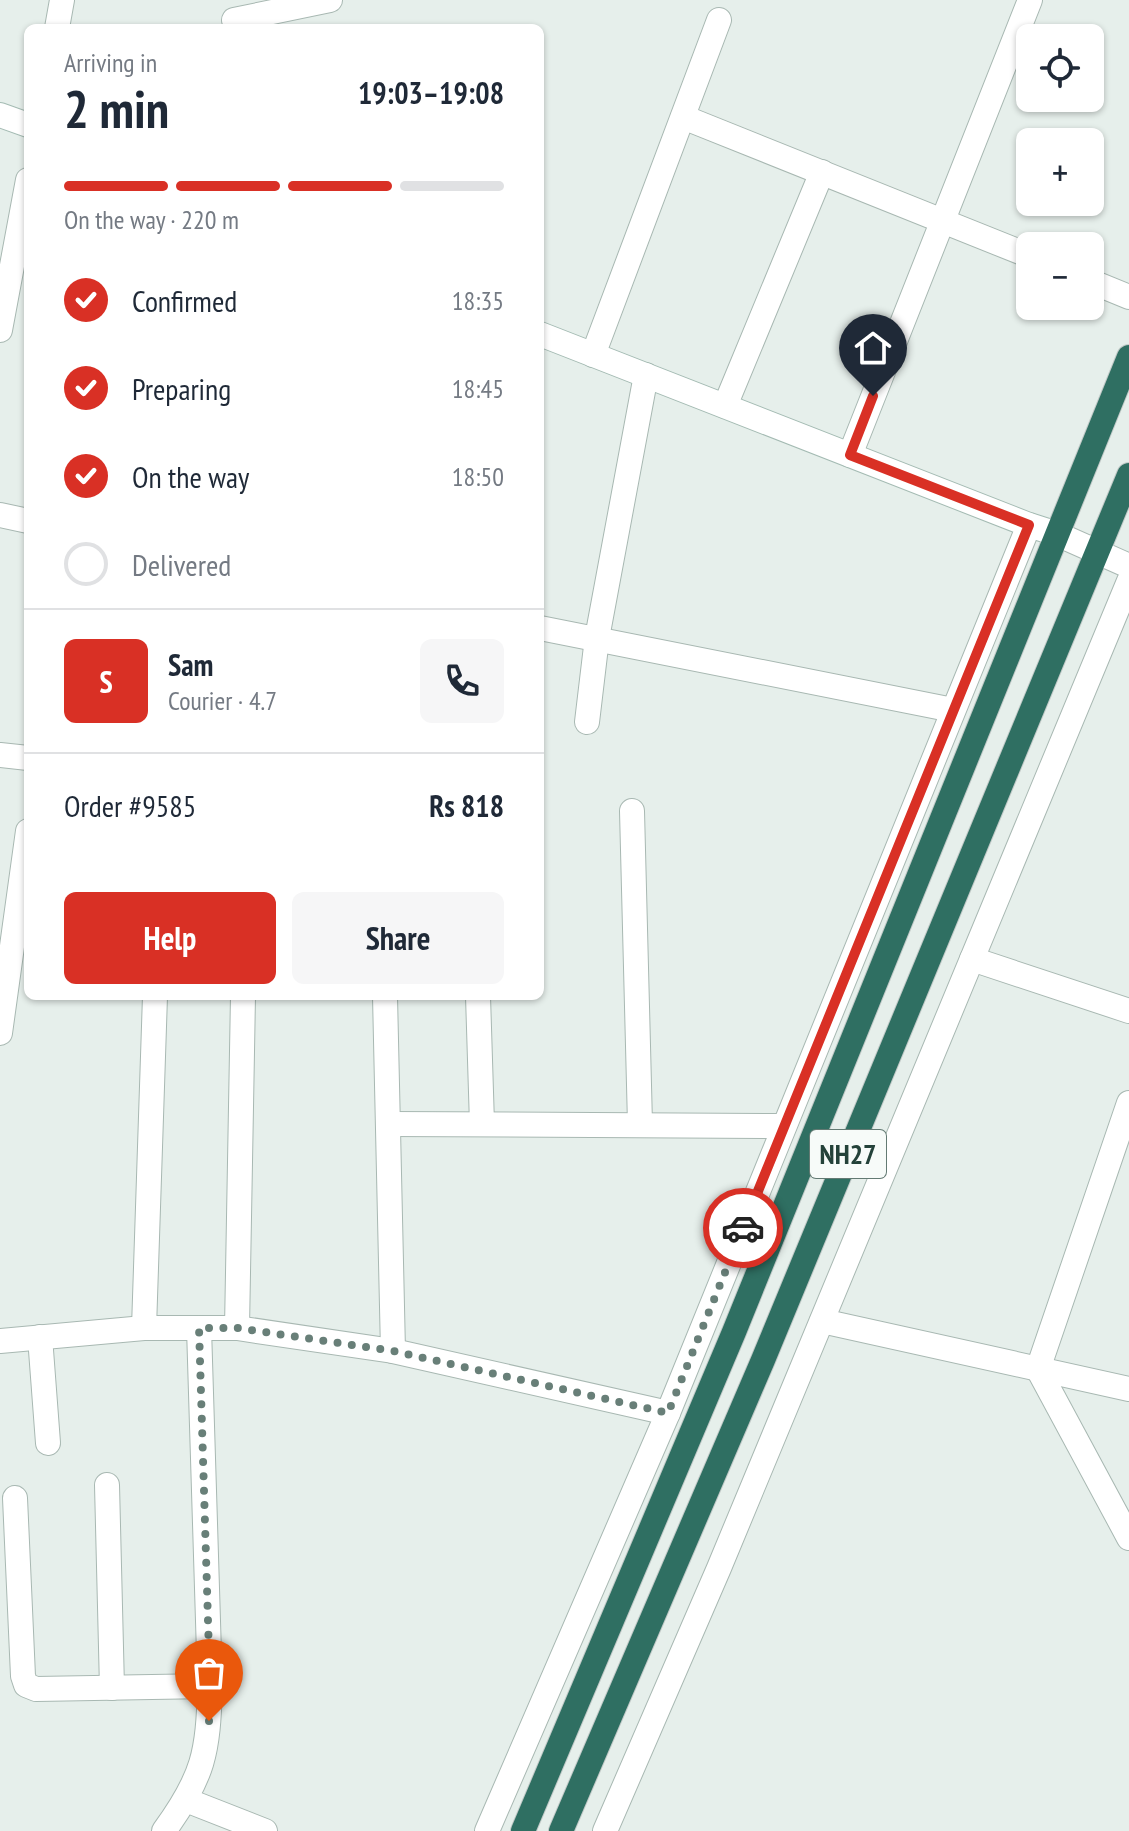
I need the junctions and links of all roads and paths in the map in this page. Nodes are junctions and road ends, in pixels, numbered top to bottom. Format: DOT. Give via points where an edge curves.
graph roads {
  1 [pos="62,0"];
  2 [pos="330,0"];
  3 [pos="1030,0"];
  4 [pos="234,20"];
  5 [pos="719,20"];
  6 [pos="58,24"];
  7 [pos="0,115"];
  8 [pos="683,117"];
  9 [pos="24,124"];
  10 [pos="822,172"];
  11 [pos="24,201"];
  12 [pos="943,220"];
  13 [pos="1016,250"];
  14 [pos="1104,287"];
  15 [pos="1129,297"];
  16 [pos="0,330"];
  17 [pos="544,336"];
  18 [pos="593,355"];
  19 [pos="1129,357"];
  20 [pos="646,375"];
  21 [pos="725,406"];
  22 [pos="850,455"];
  23 [pos="1129,475"];
  24 [pos="0,515"];
  25 [pos="24,520"];
  26 [pos="1029,525"];
  27 [pos="1057,534"];
  28 [pos="1099,553"];
  29 [pos="1129,566"];
  30 [pos="1129,581"];
  31 [pos="544,629"];
  32 [pos="597,638"];
  33 [pos="953,710"];
  34 [pos="587,722"];
  35 [pos="0,755"];
  36 [pos="24,758"];
  37 [pos="632,811"];
  38 [pos="24,860"];
  39 [pos="972,959"];
  40 [pos="155,1000"];
  41 [pos="243,1000"];
  42 [pos="385,1000"];
  43 [pos="478,1000"];
  44 [pos="1129,1011"];
  45 [pos="0,1033"];
  46 [pos="1129,1103"];
  47 [pos="389,1124"];
  48 [pos="482,1124"];
  49 [pos="640,1124"];
  50 [pos="784,1126"];
  51 [pos="822,1321"];
  52 [pos="144,1328"];
  53 [pos="199,1328"];
  54 [pos="237,1328"];
  55 [pos="40,1337"];
  56 [pos="0,1341"];
  57 [pos="393,1351"];
  58 [pos="1038,1369"];
  59 [pos="1129,1389"];
  60 [pos="668,1413"];
  61 [pos="48,1443"];
  62 [pos="107,1485"];
  63 [pos="15,1498"];
  64 [pos="1129,1538"];
  65 [pos="210,1686"];
  66 [pos="112,1688"];
  67 [pos="186,1800"];
  68 [pos="164,1831"];
  69 [pos="265,1831"];
  70 [pos="487,1831"];
  71 [pos="523,1831"];
  72 [pos="561,1831"];
  73 [pos="605,1831"];
  1 -- 6 [label="street"];
  2 -- 4 [label="street"];
  3 -- 12 [label="street"];
  5 -- 8 [label="street"];
  7 -- 9 [label="street"];
  8 -- 10 [label="street"];
  8 -- 18 [label="street"];
  10 -- 12 [label="street"];
  10 -- 21 [label="street"];
  11 -- 16 [label="street"];
  12 -- 13 [label="street"];
  12 -- 22 [label="street"];
  14 -- 15 [label="street"];
  17 -- 18 [label="street"];
  18 -- 20 [label="street"];
  19 -- 27 [label="highway, NH27"];
  20 -- 21 [label="street"];
  20 -- 32 [label="street"];
  21 -- 22 [label="street"];
  22 -- 26 [label="street"];
  23 -- 28 [label="highway, NH27"];
  24 -- 25 [label="street"];
  26 -- 27 [label="street"];
  26 -- 33 [label="street"];
  27 -- 28 [label="street"];
  27 -- 71 [label="highway, NH27" via="734,1332"];
  28 -- 29 [label="street"];
  28 -- 72 [label="highway, NH27"];
  30 -- 39 [label="street"];
  31 -- 32 [label="street"];
  32 -- 33 [label="street"];
  32 -- 34 [label="street"];
  33 -- 50 [label="street"];
  35 -- 36 [label="street"];
  37 -- 49 [label="street"];
  38 -- 45 [label="street"];
  39 -- 44 [label="street"];
  39 -- 51 [label="street"];
  40 -- 52 [label="street"];
  41 -- 54 [label="street"];
  42 -- 47 [label="street"];
  43 -- 48 [label="street"];
  46 -- 58 [label="street"];
  47 -- 48 [label="street"];
  47 -- 57 [label="street"];
  48 -- 49 [label="street"];
  49 -- 50 [label="street"];
  50 -- 60 [label="street"];
  51 -- 58 [label="street"];
  51 -- 73 [label="street"];
  52 -- 53 [label="street"];
  52 -- 55 [label="street"];
  53 -- 54 [label="street"];
  53 -- 65 [label="street"];
  54 -- 57 [label="street"];
  55 -- 56 [label="street"];
  55 -- 61 [label="street"];
  57 -- 60 [label="street"];
  58 -- 59 [label="street"];
  58 -- 64 [label="street"];
  60 -- 70 [label="street"];
  62 -- 66 [label="street"];
  63 -- 66 [label="street" via="24,1681 36,1689"];
  65 -- 66 [label="street"];
  65 -- 67 [label="street" via="204,1755"];
  67 -- 68 [label="street"];
  67 -- 69 [label="street"];
}
